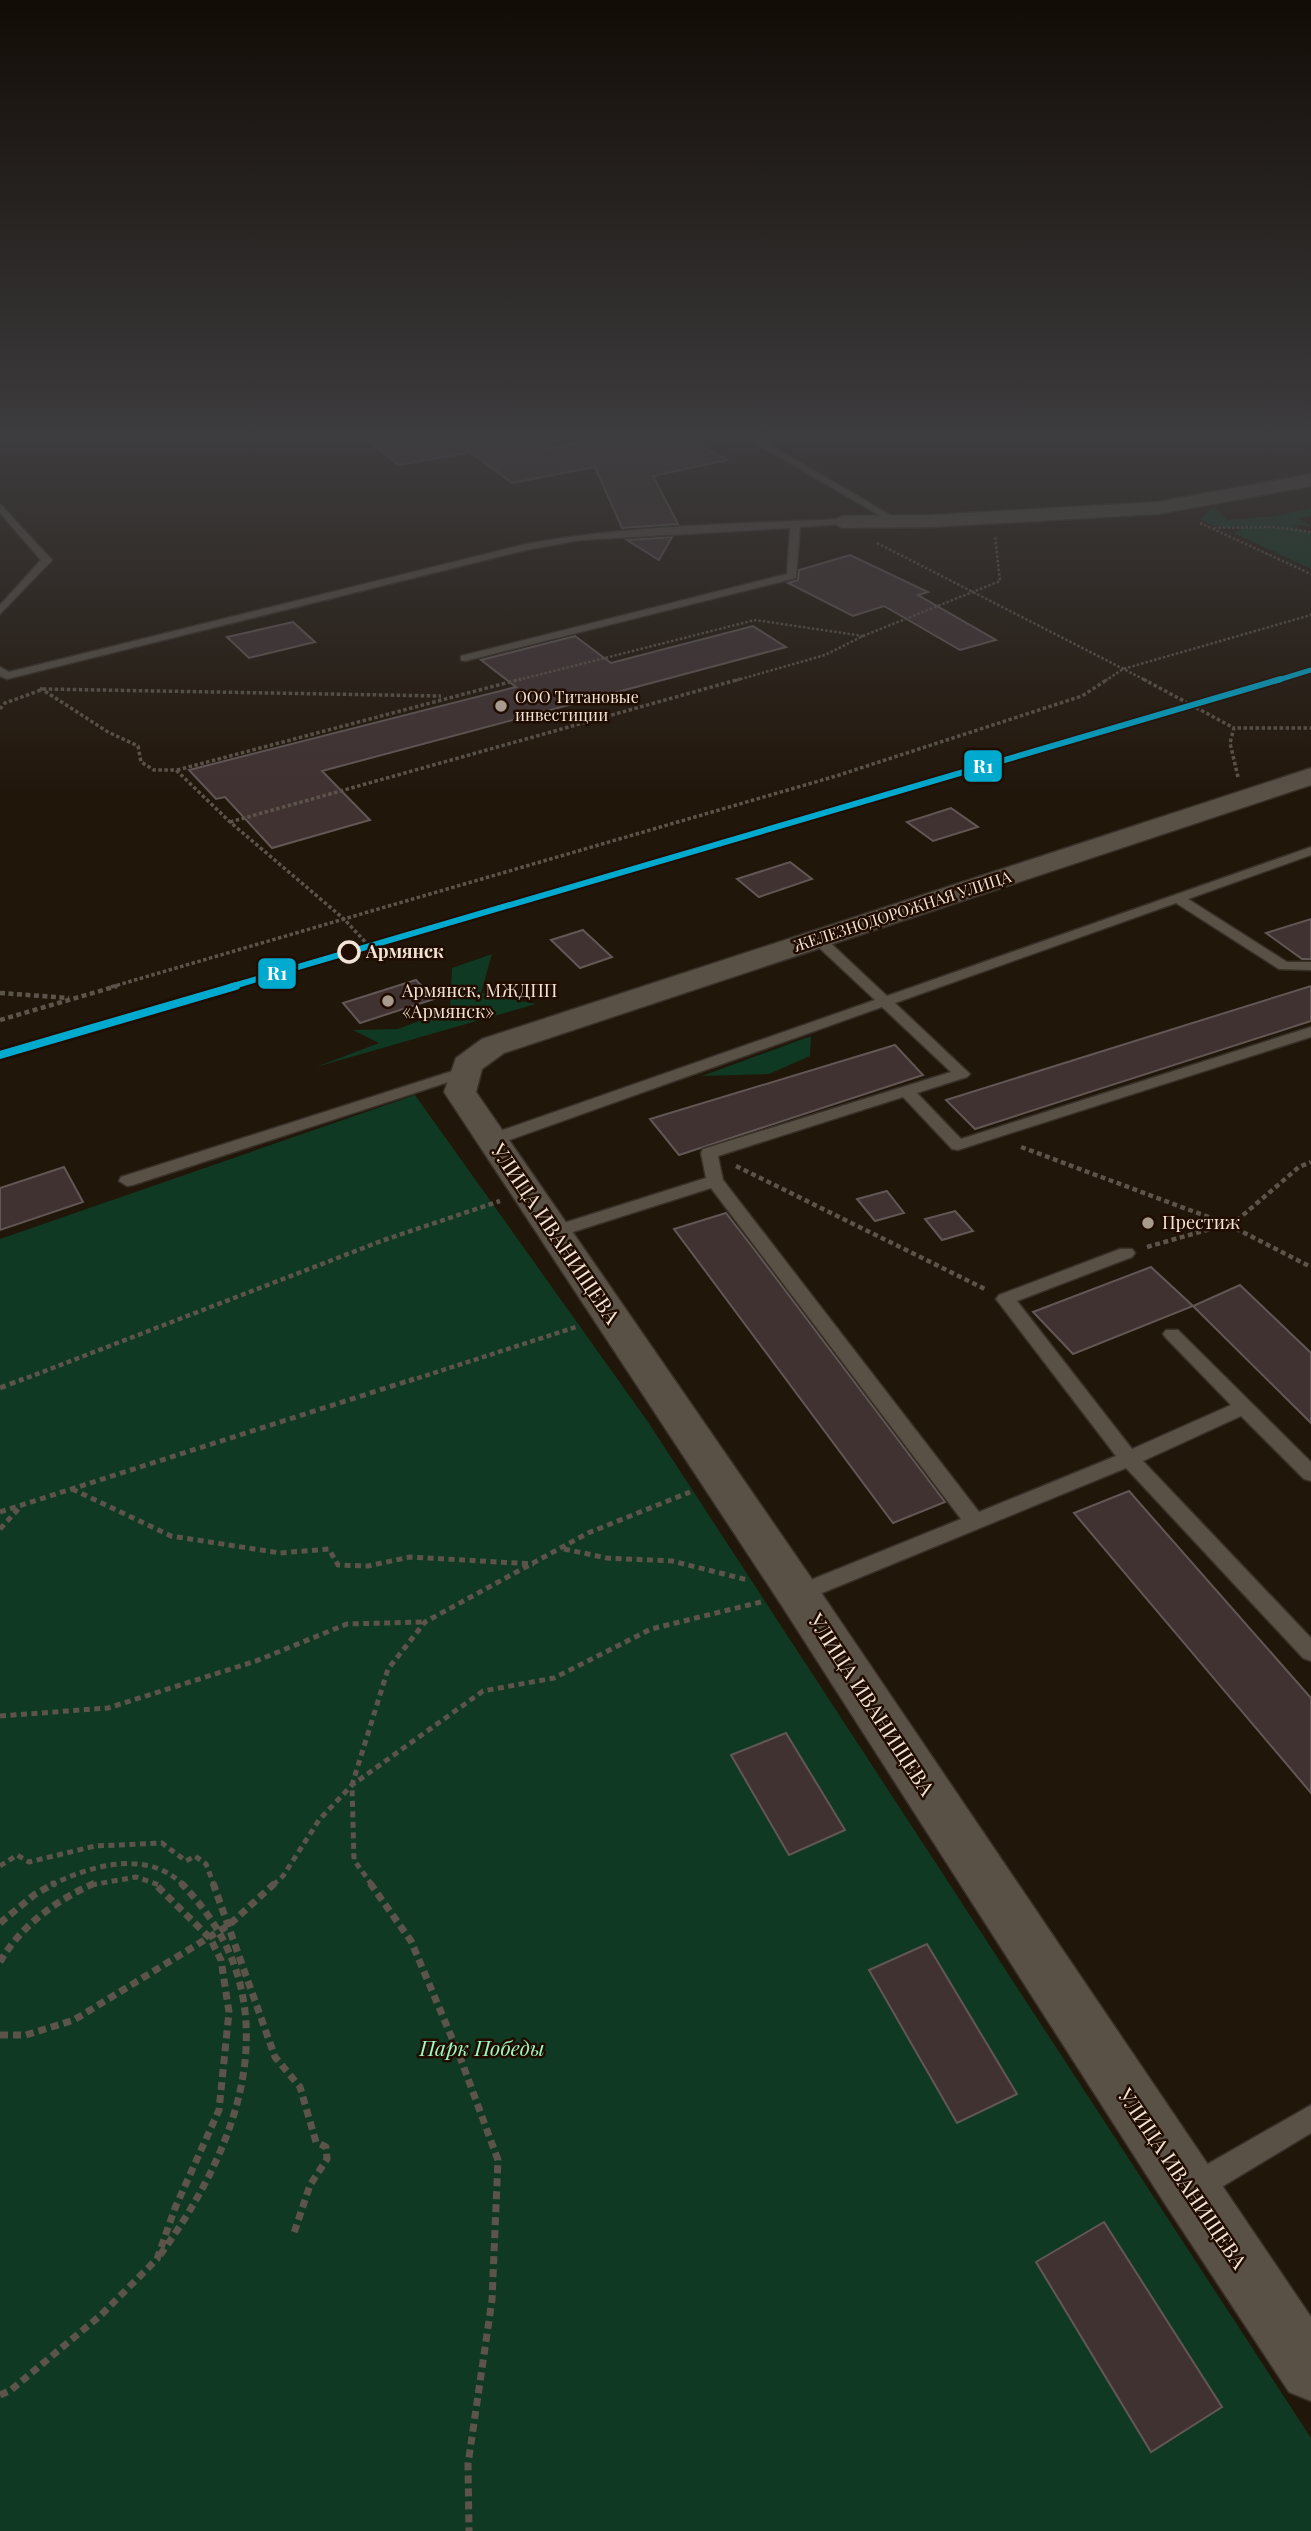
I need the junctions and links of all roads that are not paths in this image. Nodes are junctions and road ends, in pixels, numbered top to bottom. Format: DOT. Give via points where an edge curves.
graph roads {
  1 [pos="45,558"];
  2 [pos="492,558"];
  3 [pos="793,558"];
  4 [pos="0,611"];
  5 [pos="465,658"];
  6 [pos="0,670"];
  7 [pos="1311,776"];
  8 [pos="1311,851"];
  9 [pos="1180,899"];
  10 [pos="818,939"];
  11 [pos="1311,966"];
  12 [pos="886,1000"];
  13 [pos="1311,1032"];
  14 [pos="479,1059"];
  15 [pos="908,1093"];
  16 [pos="492,1140"];
  17 [pos="127,1181"];
  18 [pos="715,1181"];
  19 [pos="554,1232"];
  20 [pos="1126,1253"];
  21 [pos="1172,1334"];
  22 [pos="1243,1407"];
  23 [pos="1129,1459"];
  24 [pos="1311,1474"];
  25 [pos="975,1522"];
  26 [pos="798,1594"];
  27 [pos="1311,1652"];
  28 [pos="1311,2118"];
  29 [pos="1189,2190"];
  30 [pos="1311,2370"];
  1 -- 4 [label="lane"];
  2 -- 6 [label="lane" via="7,676"];
  3 -- 5 [label="lane" via="792,576"];
  7 -- 10 [label="street, ЖЕЛЕЗНОДОРОЖНАЯ УЛИЦА"];
  8 -- 9 [label="lane"];
  9 -- 11 [label="lane" via="1284,967"];
  9 -- 12 [label="lane"];
  10 -- 12 [label="lane"];
  10 -- 14 [label="street, ЖЕЛЕЗНОДОРОЖНАЯ УЛИЦА"];
  12 -- 15 [label="lane" via="962,1074"];
  12 -- 16 [label="lane"];
  13 -- 15 [label="lane" via="958,1144"];
  14 -- 16 [label="street, УЛИЦА ИВАНИЩЕВА" via="460,1092"];
  14 -- 17 [label="lane"];
  15 -- 18 [label="lane" via="709,1153"];
  16 -- 19 [label="street, УЛИЦА ИВАНИЩЕВА"];
  18 -- 19 [label="lane"];
  18 -- 25 [label="lane"];
  19 -- 26 [label="street, УЛИЦА ИВАНИЩЕВА"];
  20 -- 23 [label="lane" via="1005,1299"];
  21 -- 22 [label="lane"];
  22 -- 23 [label="lane"];
  22 -- 24 [label="lane"];
  23 -- 25 [label="lane"];
  23 -- 27 [label="lane"];
  25 -- 26 [label="lane"];
  26 -- 29 [label="street, УЛИЦА ИВАНИЩЕВА"];
  28 -- 29 [label="lane"];
  29 -- 30 [label="street, УЛИЦА ИВАНИЩЕВА"];
}
